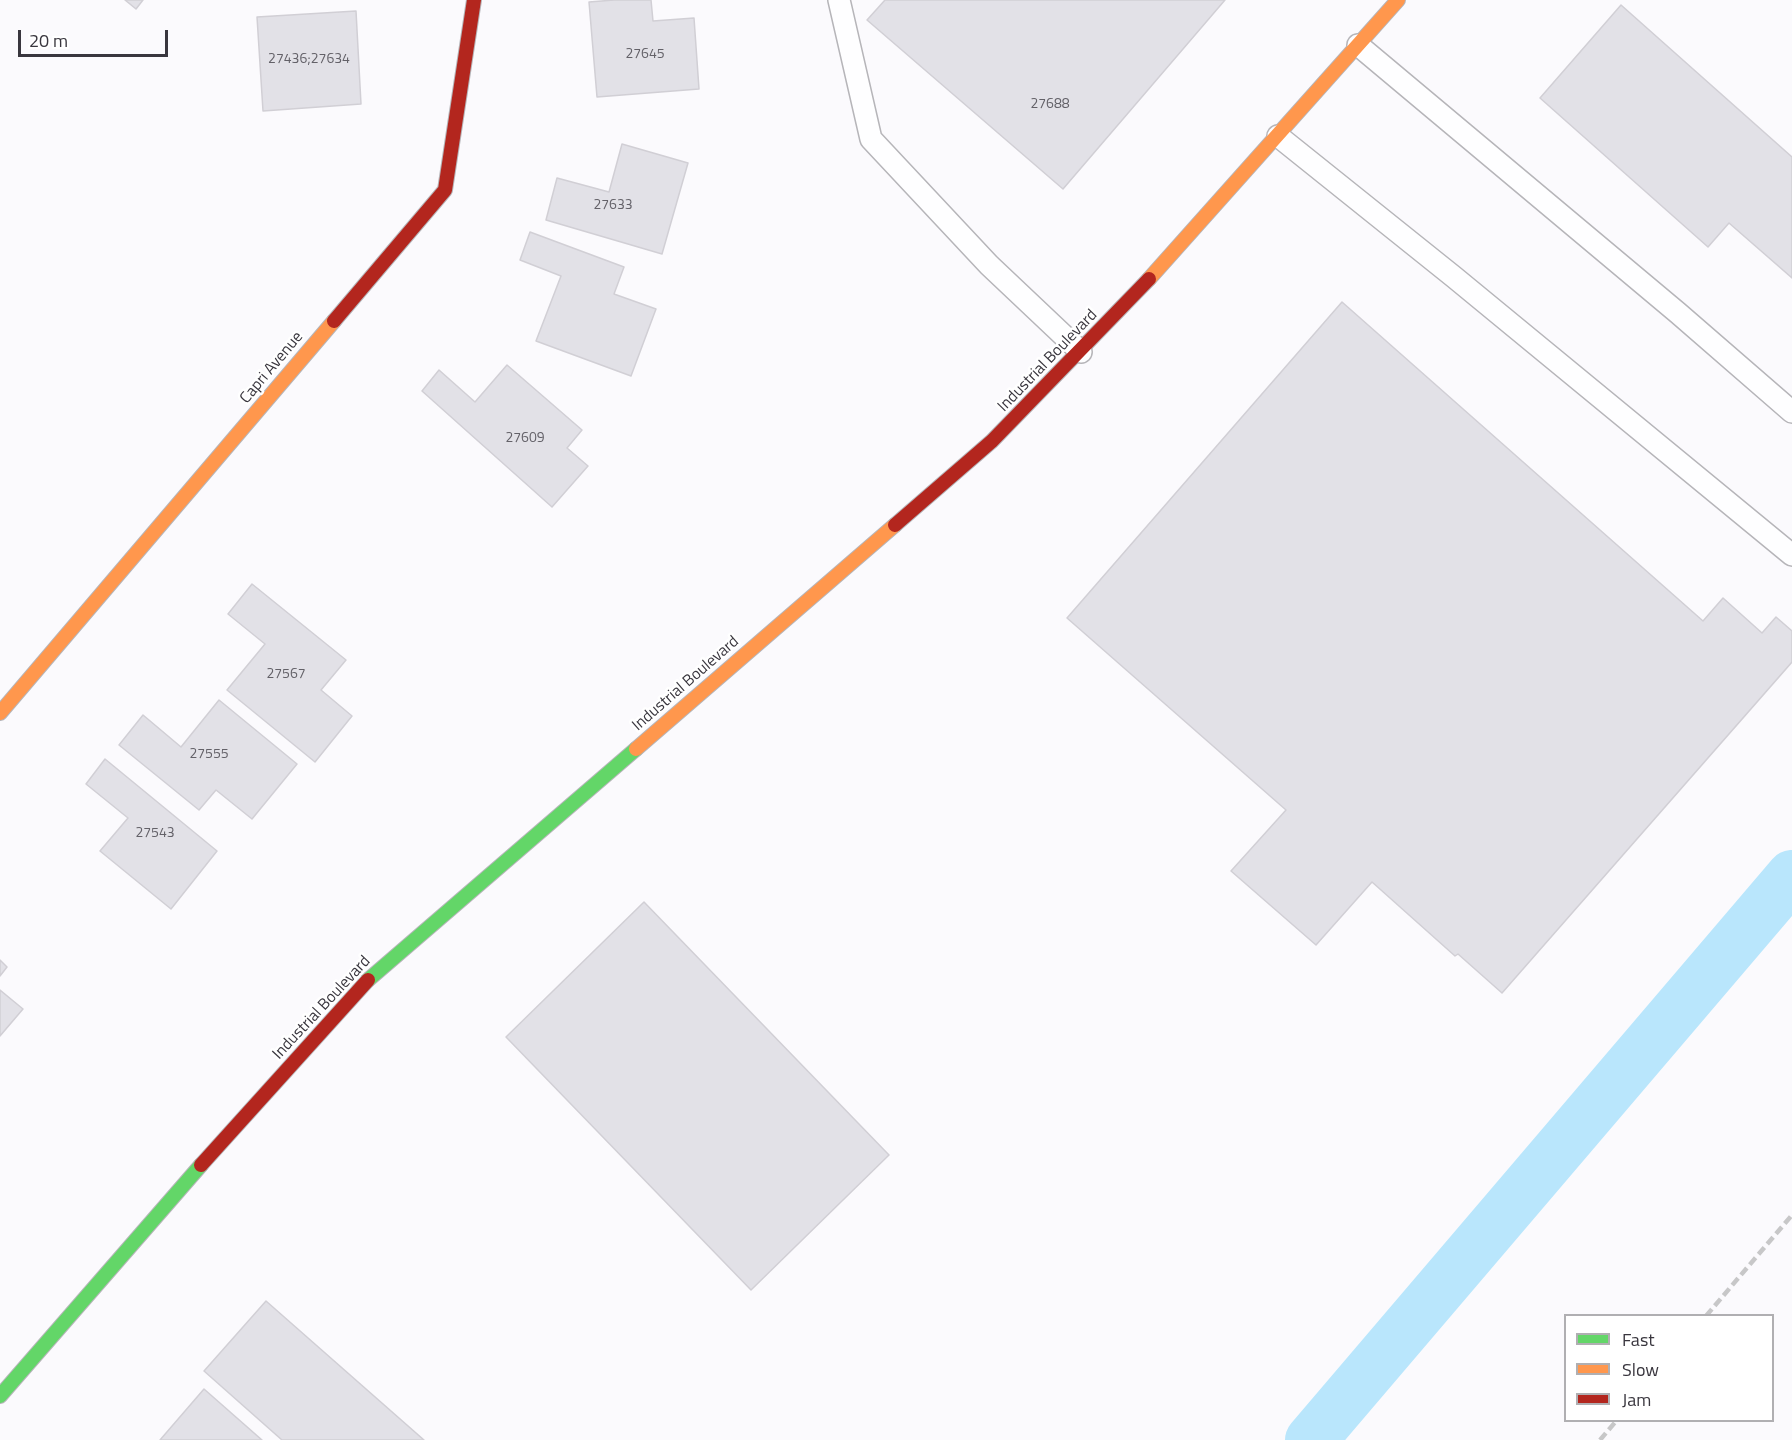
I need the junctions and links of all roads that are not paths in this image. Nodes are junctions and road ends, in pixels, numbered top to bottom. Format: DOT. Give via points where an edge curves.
graph roads {
  1 [pos="474,0"];
  2 [pos="839,0"];
  3 [pos="1398,0"];
  4 [pos="1358,45"];
  5 [pos="1278,136"];
  6 [pos="1081,352"];
  7 [pos="1792,412"];
  8 [pos="1792,555"];
  9 [pos="0,713"];
  10 [pos="0,1396"];
  1 -- 9 [label="main road, Capri Avenue" via="446,190"];
  2 -- 6 [label="lane" via="871,139 989,265"];
  3 -- 4 [label="main road, Industrial Boulevard"];
  4 -- 5 [label="main road, Industrial Boulevard"];
  4 -- 7 [label="lane"];
  5 -- 6 [label="main road, Industrial Boulevard"];
  5 -- 8 [label="lane"];
  6 -- 10 [label="main road, Industrial Boulevard" via="992,441 362,985"];
}
